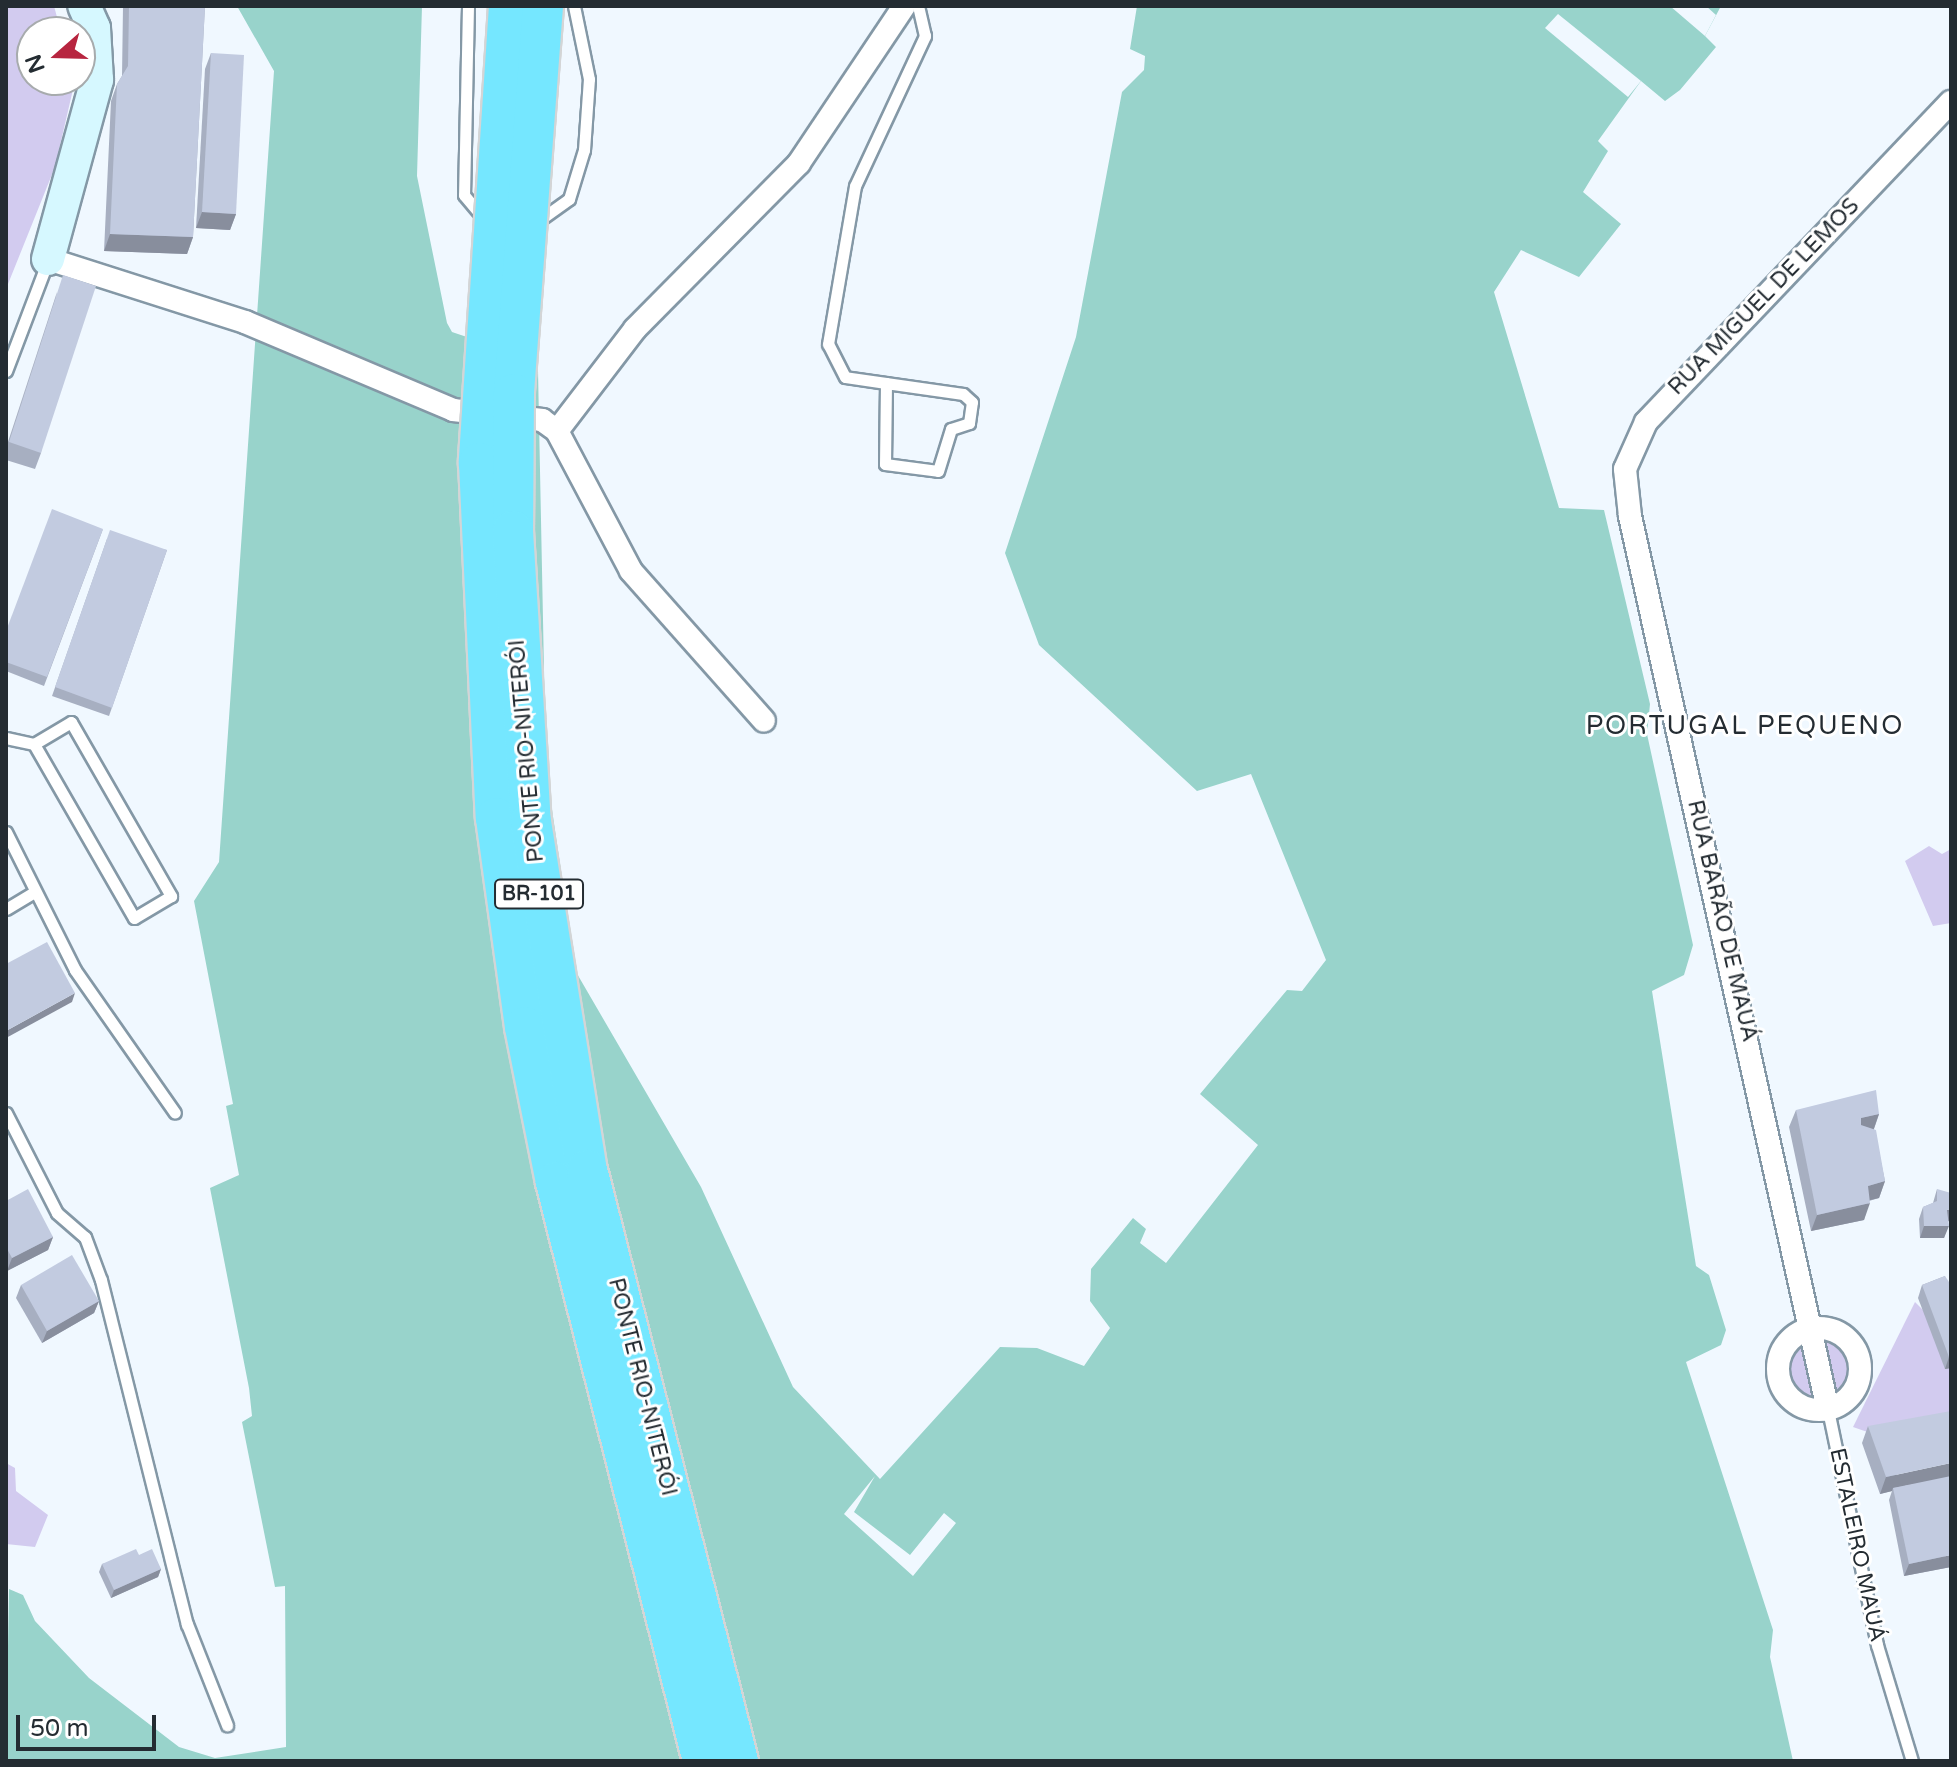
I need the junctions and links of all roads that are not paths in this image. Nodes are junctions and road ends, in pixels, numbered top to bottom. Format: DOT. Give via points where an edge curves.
graph roads {
  1 [pos="468,6"];
  2 [pos="509,6"];
  3 [pos="543,6"];
  4 [pos="574,6"];
  5 [pos="904,6"];
  6 [pos="918,6"];
  7 [pos="87,8"];
  8 [pos="1951,102"];
  9 [pos="48,259"];
  10 [pos="6,371"];
  11 [pos="886,383"];
  12 [pos="550,426"];
  13 [pos="1630,516"];
  14 [pos="764,721"];
  15 [pos="6,738"];
  16 [pos="34,744"];
  17 [pos="6,832"];
  18 [pos="34,892"];
  19 [pos="6,909"];
  20 [pos="6,1113"];
  21 [pos="175,1113"];
  22 [pos="1809,1328"];
  23 [pos="1828,1410"];
  24 [pos="227,1725"];
  25 [pos="703,1761"];
  26 [pos="738,1761"];
  27 [pos="1912,1761"];
  1 -- 4 [label="lane" via="464,195 483,219 515,228 556,213 579,174 589,79"];
  2 -- 25 [label="highway, PONTE RIO-NITERÓI / BR-101, bridge" via="479,463 496,818 556,1182"];
  3 -- 26 [label="highway, PONTE RIO-NITERÓI / BR-101, bridge" via="521,231 513,408 531,822 587,1170"];
  5 -- 12 [label="street" via="799,163 635,329"];
  6 -- 11 [label="lane" via="925,36 855,186 828,344 845,377"];
  7 -- 9 [label="street" via="97,80"];
  8 -- 13 [label="street, RUA MIGUEL DE LEMOS" via="1646,422 1628,454"];
  9 -- 10 [label="lane"];
  9 -- 12 [label="street, bridge" via="245,322 453,410"];
  11 -- 11 [label="lane" via="963,394 972,402 974,414 951,429 938,471 885,464"];
  12 -- 14 [label="street" via="631,571"];
  13 -- 22 [label="street, RUA BARÃO DE MAUÁ"];
  15 -- 16 [label="lane"];
  16 -- 16 [label="lane" via="134,918 171,896 71,722"];
  17 -- 18 [label="lane"];
  18 -- 19 [label="lane"];
  18 -- 21 [label="lane" via="133,1061"];
  20 -- 24 [label="lane" via="57,1213 85,1237 101,1280 187,1624"];
  22 -- 23 [label="street, ESTALEIRO MAUÁ"];
  22 -- 23 [label="street" via="1779,1357 1781,1385 1800,1406"];
  22 -- 23 [label="street" via="1846,1337 1860,1359 1857,1385"];
  23 -- 27 [label="lane, ESTALEIRO MAUÁ" via="1877,1645"];
}
